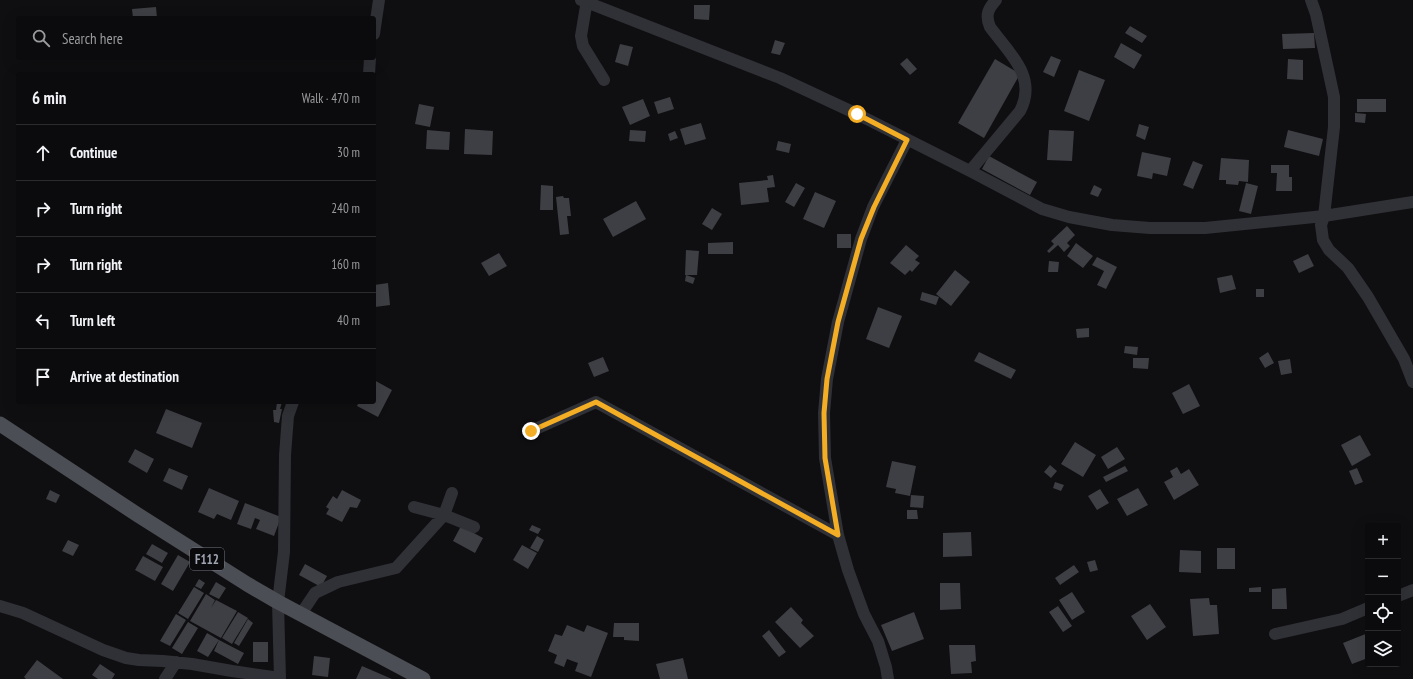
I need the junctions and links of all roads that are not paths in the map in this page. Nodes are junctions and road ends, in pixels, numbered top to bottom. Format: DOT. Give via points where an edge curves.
graph roads {
  1 [pos="378,0"];
  2 [pos="996,0"];
  3 [pos="1311,0"];
  4 [pos="585,1"];
  5 [pos="376,17"];
  6 [pos="370,60"];
  7 [pos="369,72"];
  8 [pos="604,80"];
  9 [pos="907,140"];
  10 [pos="970,171"];
  11 [pos="1413,202"];
  12 [pos="1324,216"];
  13 [pos="1413,382"];
  14 [pos="292,404"];
  15 [pos="0,424"];
  16 [pos="531,431"];
  17 [pos="452,492"];
  18 [pos="414,506"];
  19 [pos="444,516"];
  20 [pos="474,527"];
  21 [pos="838,535"];
  22 [pos="1413,590"];
  23 [pos="1400,595"];
  24 [pos="278,602"];
  25 [pos="0,606"];
  26 [pos="1365,609"];
  27 [pos="301,614"];
  28 [pos="1275,634"];
  29 [pos="176,662"];
  30 [pos="280,678"];
  31 [pos="165,679"];
  32 [pos="423,679"];
  33 [pos="888,679"];
  1 -- 5 [label="street"];
  2 -- 10 [label="street" via="989,8 987,21 1021,68 1025,79 1025,102"];
  3 -- 12 [label="street" via="1334,97 1334,127"];
  4 -- 8 [label="street" via="581,36 583,46"];
  4 -- 9 [label="street" via="780,78"];
  6 -- 7 [label="street"];
  9 -- 10 [label="street"];
  9 -- 21 [label="street" via="861,239 838,322 827,379 824,413 825,458"];
  10 -- 12 [label="street" via="1042,209 1112,225 1205,228"];
  11 -- 12 [label="street"];
  12 -- 13 [label="street" via="1321,225 1323,240 1365,292 1404,359"];
  14 -- 24 [label="street" via="288,416 285,454 284,552"];
  15 -- 24 [label="main road, F112" via="138,515"];
  16 -- 21 [label="street" via="596,402"];
  17 -- 19 [label="street"];
  18 -- 19 [label="street"];
  19 -- 20 [label="street"];
  19 -- 27 [label="street" via="396,568 338,582 315,593"];
  21 -- 33 [label="street" via="864,614 878,641"];
  22 -- 23 [label="street"];
  24 -- 27 [label="main road, F112"];
  24 -- 30 [label="street"];
  25 -- 29 [label="street" via="23,613 116,656"];
  26 -- 28 [label="street" via="1342,619"];
  27 -- 32 [label="main road, F112"];
  29 -- 30 [label="street"];
  29 -- 31 [label="street"];
}
